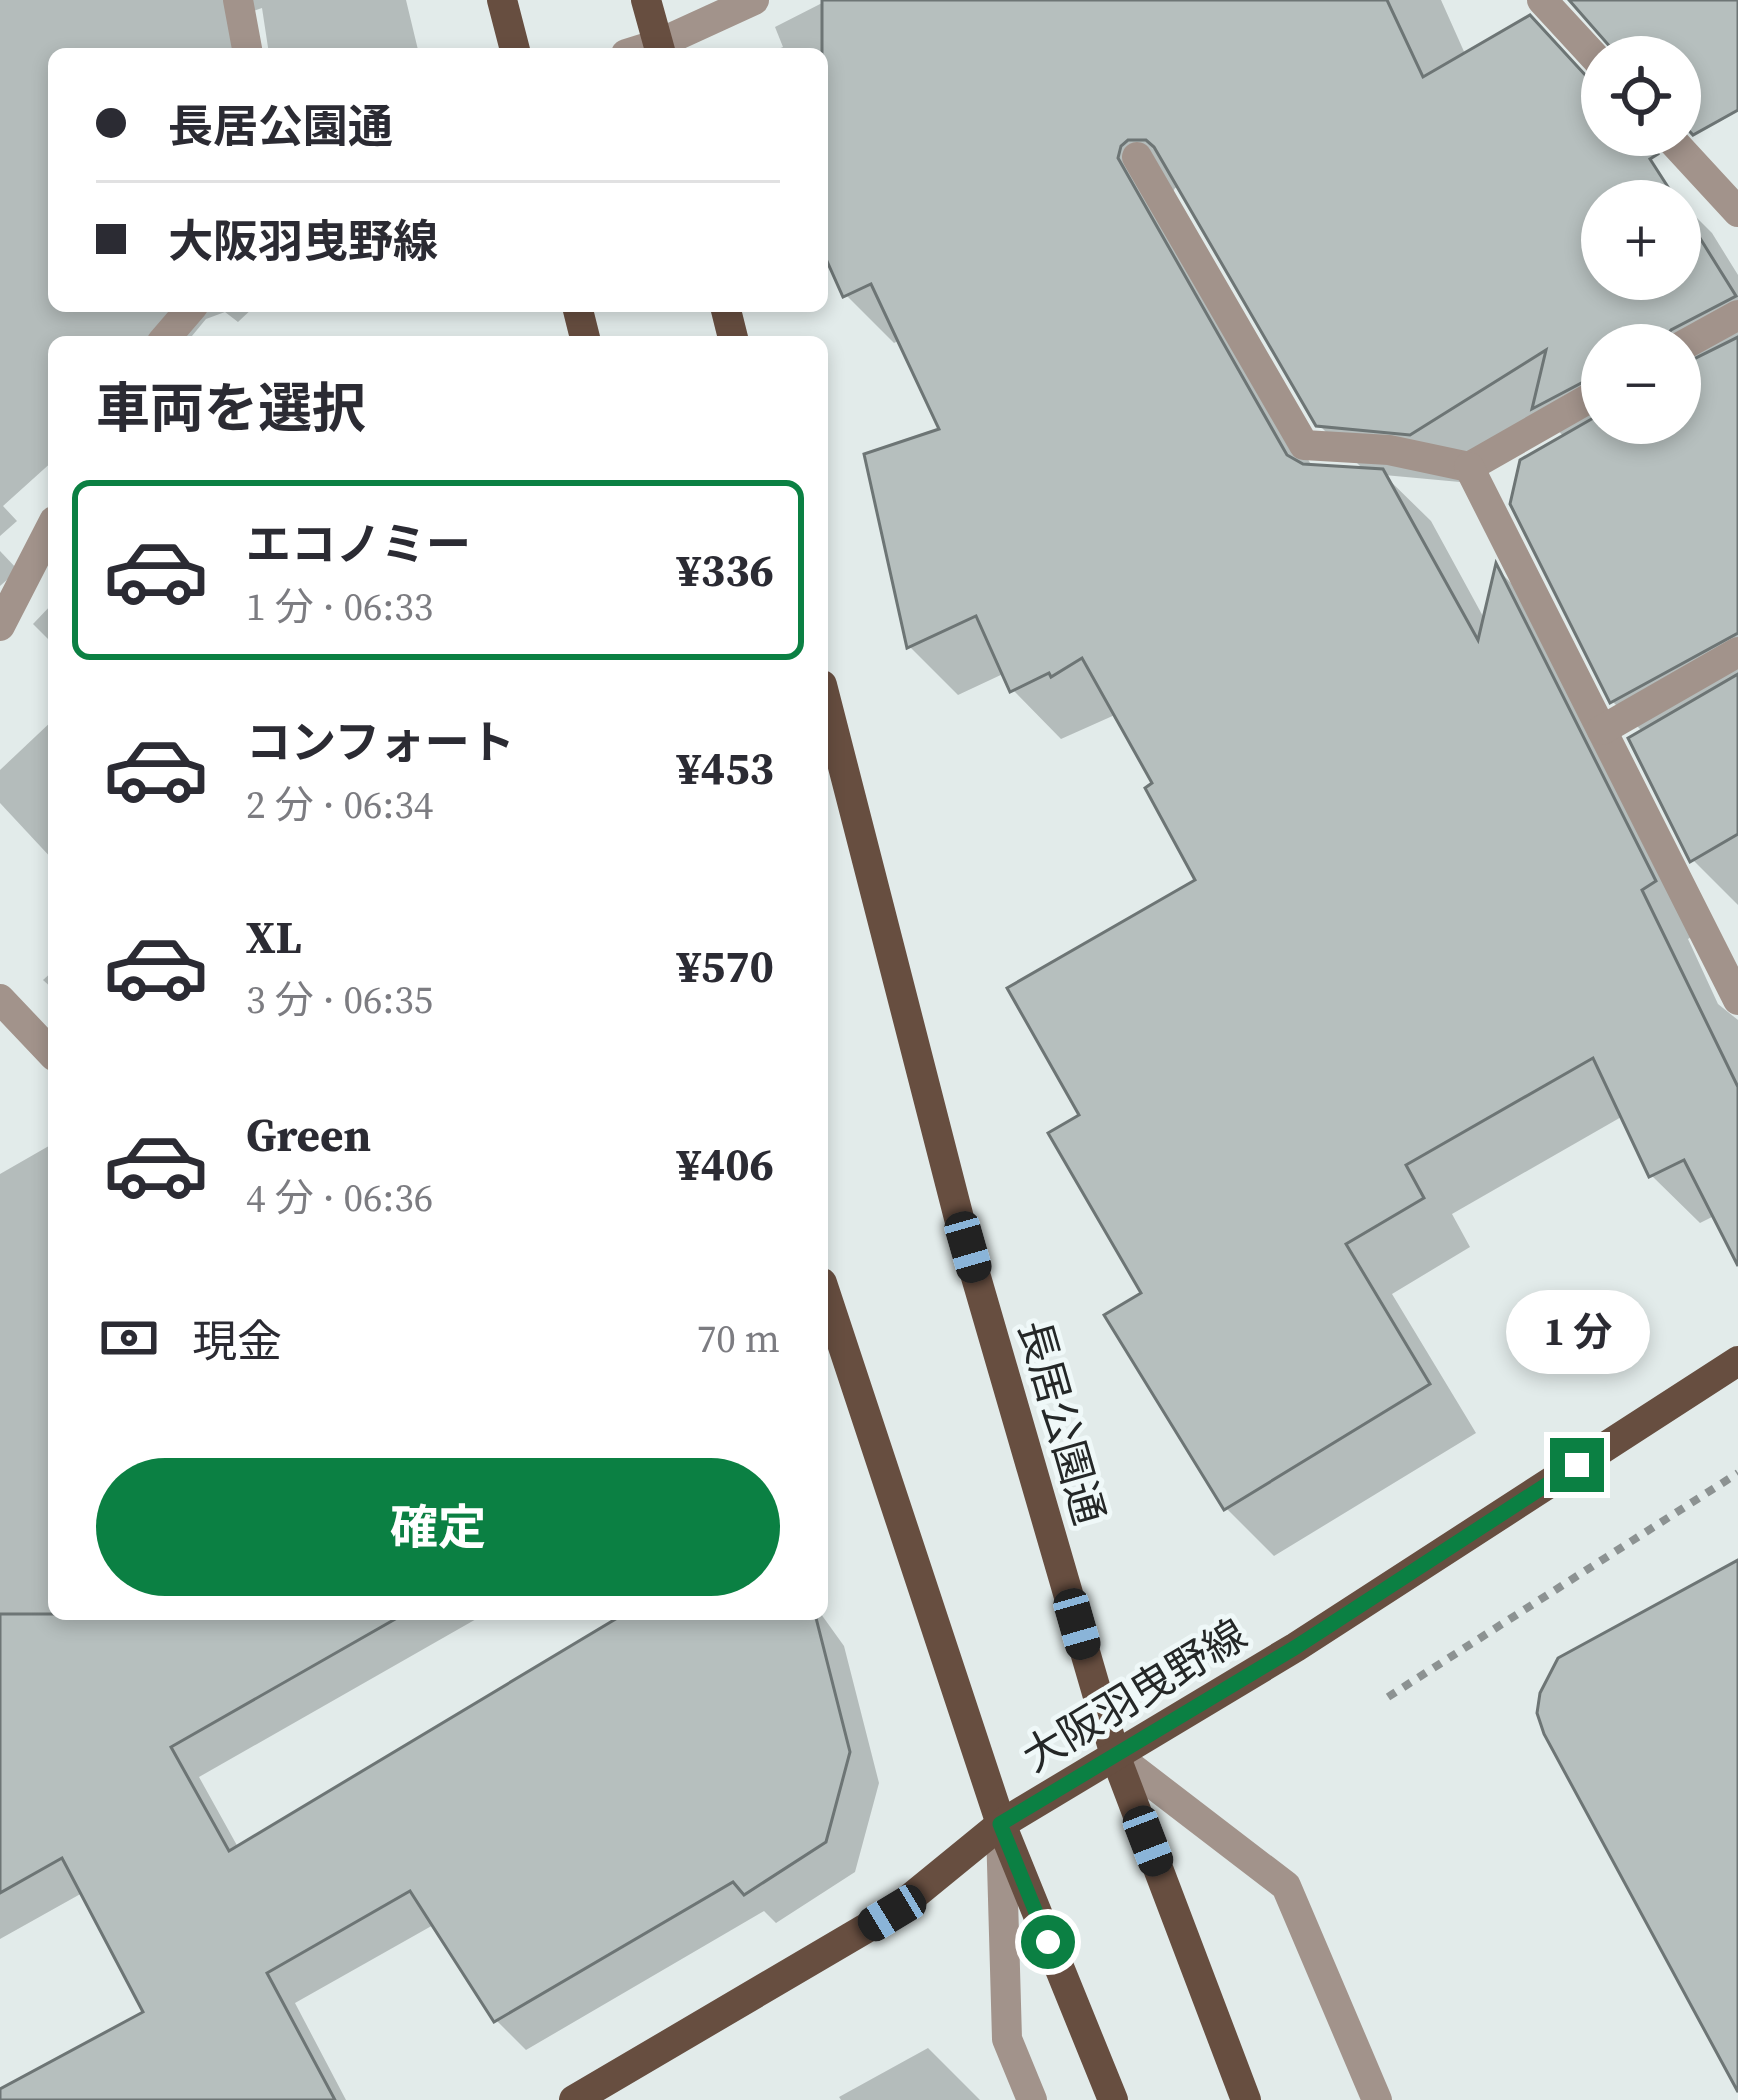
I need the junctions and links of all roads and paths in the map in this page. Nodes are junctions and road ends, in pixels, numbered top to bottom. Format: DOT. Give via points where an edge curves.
graph roads {
  1 [pos="238,0"];
  2 [pos="502,0"];
  3 [pos="646,0"];
  4 [pos="754,0"];
  5 [pos="1542,0"];
  6 [pos="1581,42"];
  7 [pos="247,48"];
  8 [pos="514,48"];
  9 [pos="659,48"];
  10 [pos="661,48"];
  11 [pos="1686,156"];
  12 [pos="1137,158"];
  13 [pos="1738,212"];
  14 [pos="189,312"];
  15 [pos="1738,315"];
  16 [pos="1701,335"];
  17 [pos="167,336"];
  18 [pos="1581,404"];
  19 [pos="1468,467"];
  20 [pos="48,533"];
  21 [pos="0,626"];
  22 [pos="1738,652"];
  23 [pos="828,708"];
  24 [pos="1601,730"];
  25 [pos="0,999"];
  26 [pos="1738,1000"];
  27 [pos="48,1050"];
  28 [pos="828,1307"];
  29 [pos="1738,1361"];
  30 [pos="1738,1473"];
  31 [pos="1388,1697"];
  32 [pos="1114,1755"];
  33 [pos="1000,1824"];
  34 [pos="574,2100"];
  35 [pos="1032,2100"];
  36 [pos="1113,2100"];
  37 [pos="1246,2100"];
  38 [pos="1377,2100"];
  1 -- 7 [label="street"];
  2 -- 8 [label="main road"];
  3 -- 9 [label="main road"];
  4 -- 10 [label="street"];
  5 -- 6 [label="street"];
  11 -- 13 [label="street"];
  12 -- 19 [label="street" via="1304,445 1389,450"];
  14 -- 17 [label="street"];
  15 -- 16 [label="street"];
  18 -- 19 [label="street"];
  19 -- 24 [label="street"];
  20 -- 21 [label="street"];
  22 -- 24 [label="street"];
  23 -- 32 [label="main road, 長居公園通" via="960,1222"];
  24 -- 26 [label="street"];
  25 -- 27 [label="street"];
  28 -- 33 [label="main road"];
  29 -- 32 [label="main road, 大阪羽曳野線"];
  30 -- 31 [label="path"];
  32 -- 33 [label="main road, 大阪羽曳野線"];
  32 -- 37 [label="main road, 長居公園通"];
  32 -- 38 [label="street" via="1286,1886"];
  33 -- 34 [label="main road, 大阪羽曳野線" via="892,1913"];
  33 -- 35 [label="street" via="1006,2039"];
  33 -- 36 [label="main road"];
}
